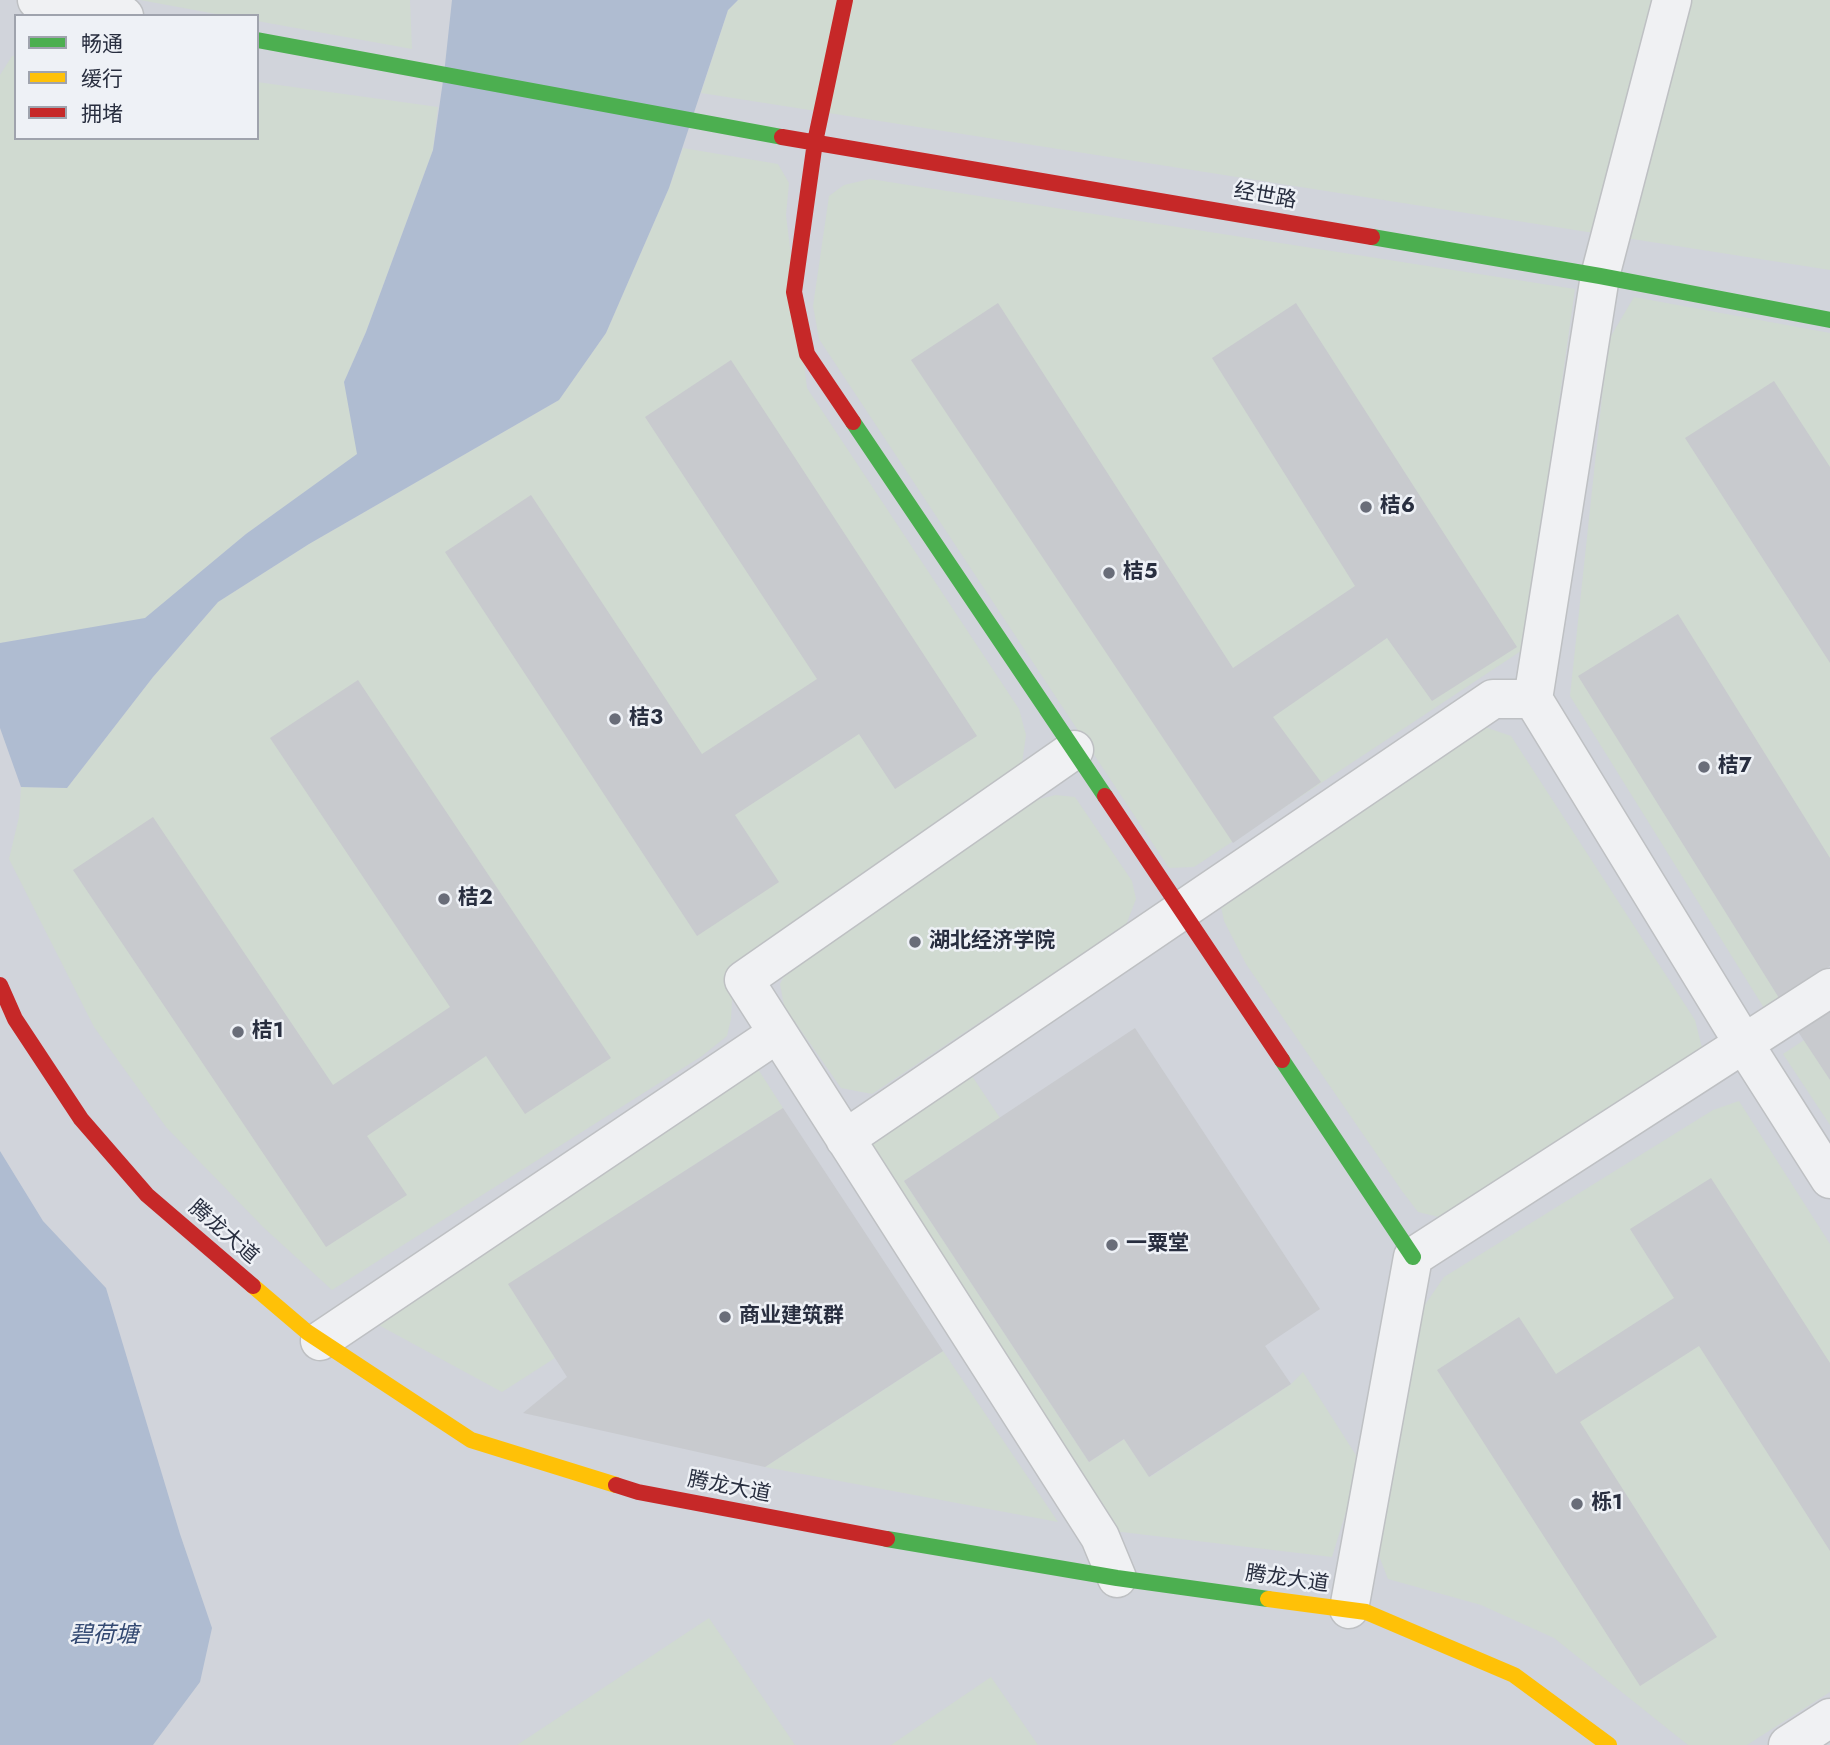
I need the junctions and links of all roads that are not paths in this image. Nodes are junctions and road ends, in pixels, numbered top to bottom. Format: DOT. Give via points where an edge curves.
graph roads {
  1 [pos="37,0"];
  2 [pos="845,0"];
  3 [pos="1672,0"];
  4 [pos="113,14"];
  5 [pos="259,40"];
  6 [pos="816,142"];
  7 [pos="1600,276"];
  8 [pos="1830,320"];
  9 [pos="1533,699"];
  10 [pos="1074,750"];
  11 [pos="1183,912"];
  12 [pos="0,985"];
  13 [pos="1830,988"];
  14 [pos="778,1033"];
  15 [pos="1744,1044"];
  16 [pos="845,1139"];
  17 [pos="1830,1179"];
  18 [pos="1413,1257"];
  19 [pos="320,1341"];
  20 [pos="1116,1578"];
  21 [pos="1349,1609"];
  22 [pos="1830,1718"];
  23 [pos="1609,1745"];
  24 [pos="1788,1745"];
  1 -- 4 [label="street"];
  2 -- 6 [label="street"];
  3 -- 7 [label="street"];
  5 -- 6 [label="street, 经世路"];
  6 -- 7 [label="street, 经世路"];
  6 -- 10 [label="street" via="794,292 807,354"];
  7 -- 8 [label="street, 经世路"];
  7 -- 9 [label="street"];
  9 -- 11 [label="street" via="1493,699"];
  9 -- 15 [label="street"];
  10 -- 11 [label="street"];
  10 -- 14 [label="street" via="744,980"];
  11 -- 16 [label="street"];
  11 -- 18 [label="street"];
  12 -- 19 [label="street, 腾龙大道" via="15,1019 82,1119 147,1195"];
  13 -- 15 [label="street"];
  14 -- 16 [label="street"];
  14 -- 19 [label="street"];
  15 -- 17 [label="street"];
  15 -- 18 [label="street"];
  16 -- 20 [label="street" via="1100,1537"];
  18 -- 21 [label="street"];
  19 -- 20 [label="street, 腾龙大道" via="471,1440 638,1492"];
  20 -- 21 [label="street, 腾龙大道"];
  21 -- 23 [label="street, 腾龙大道" via="1366,1612 1514,1675"];
  22 -- 24 [label="street"];
}
